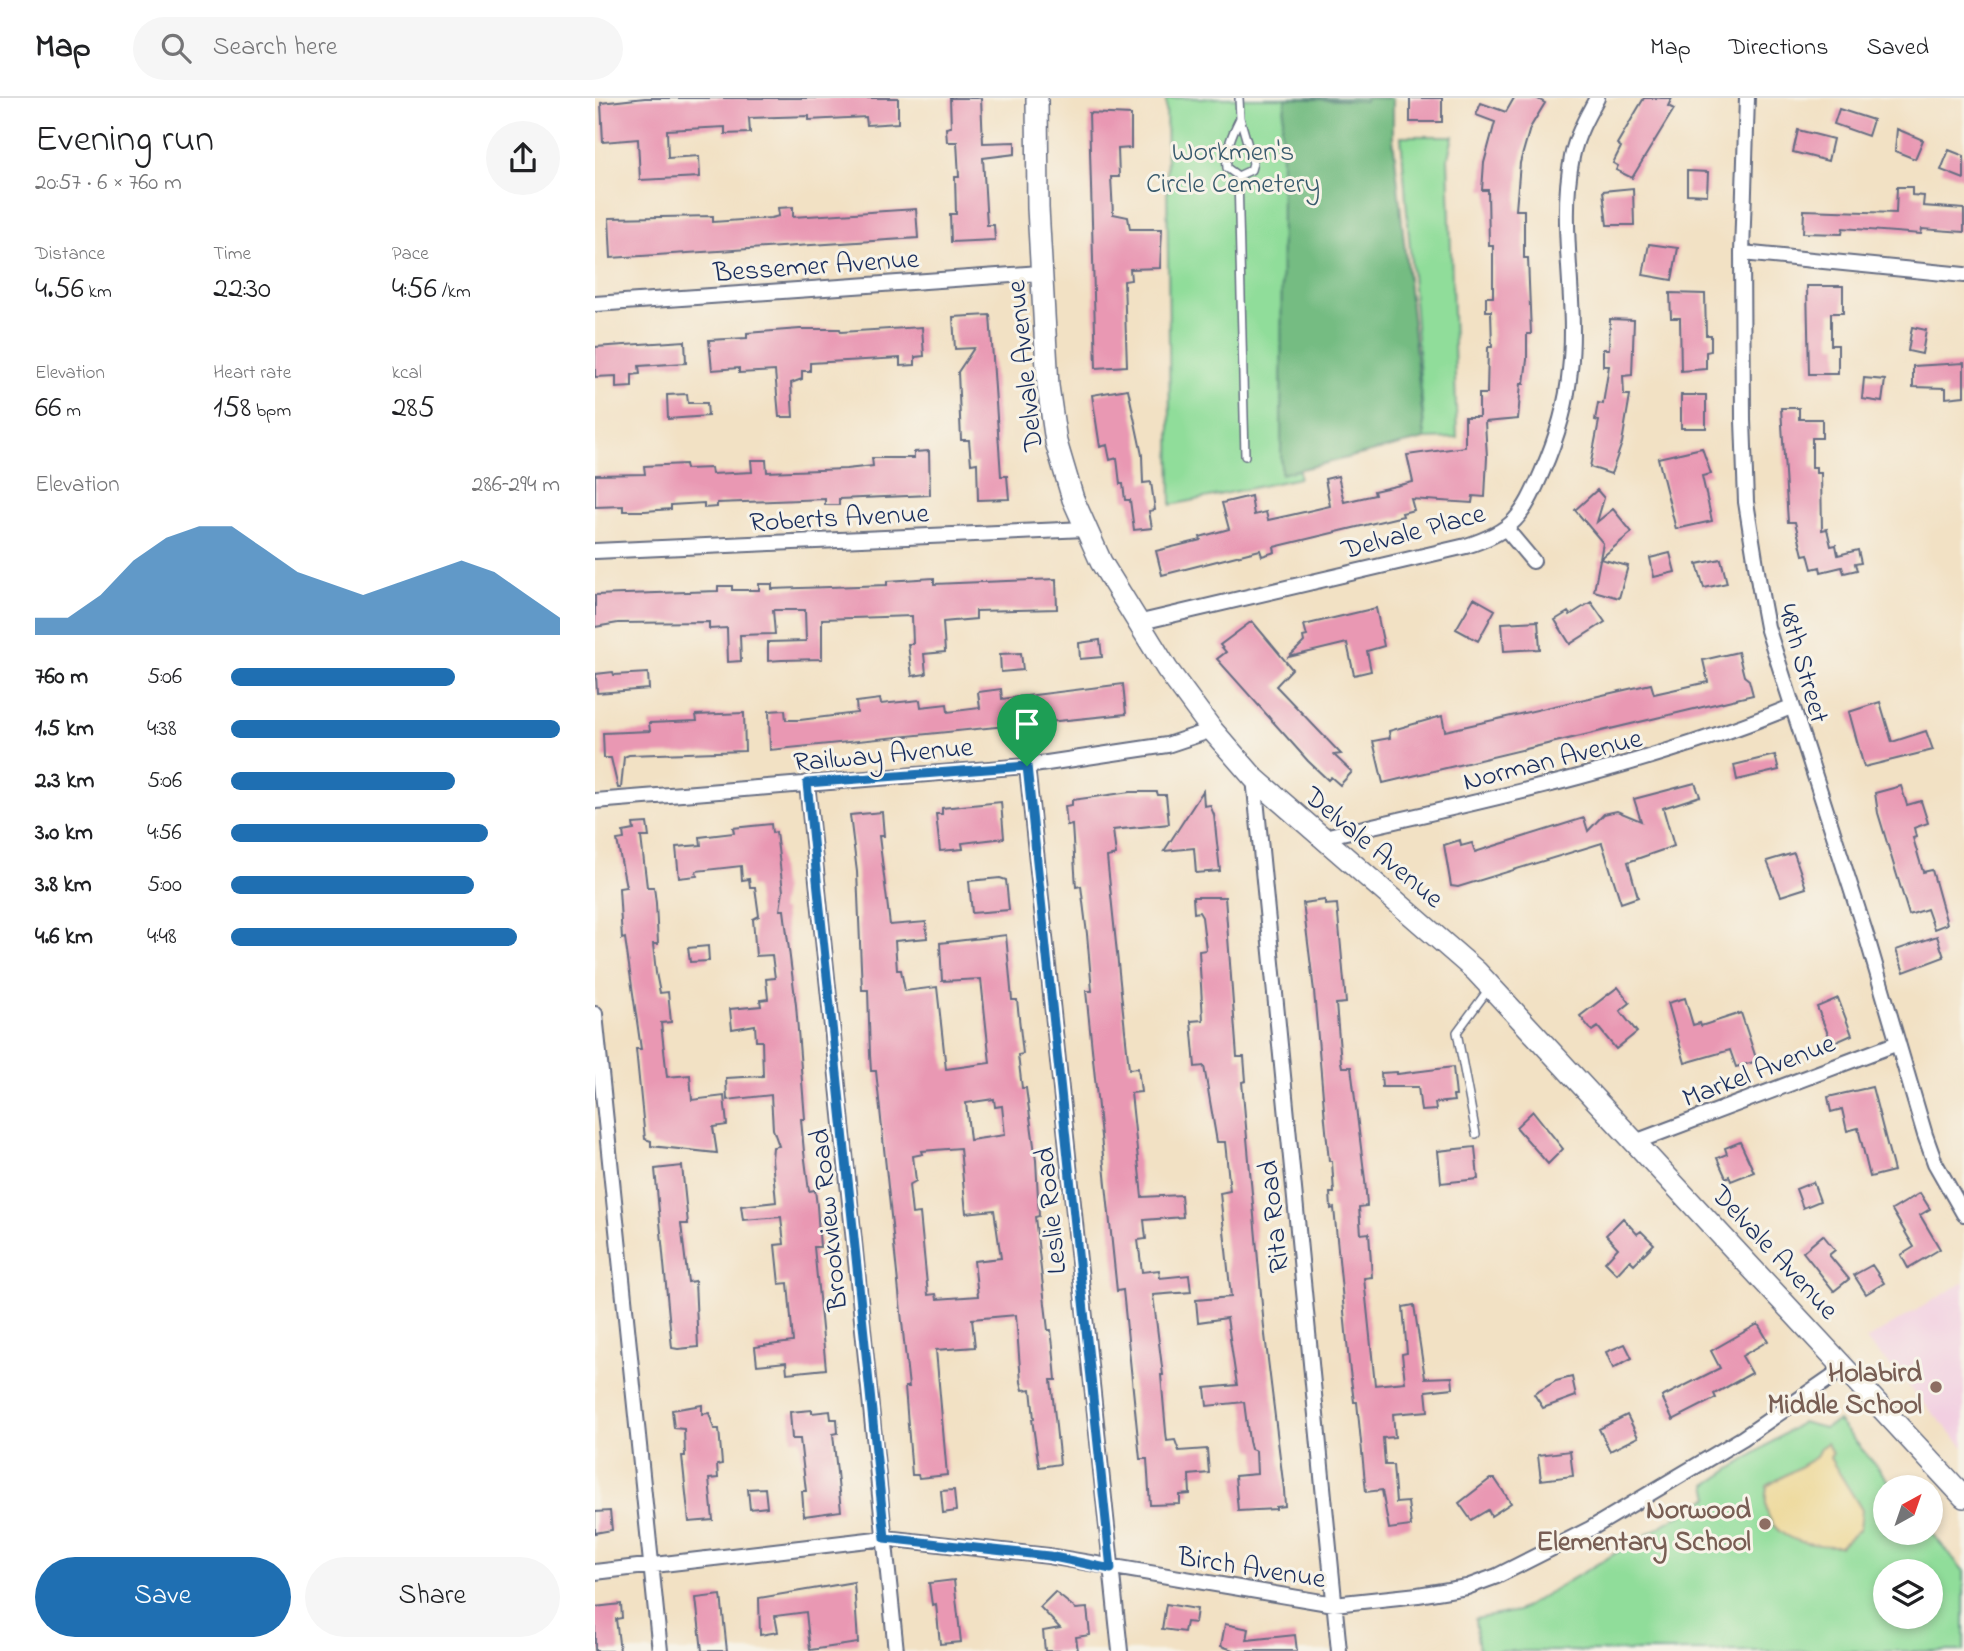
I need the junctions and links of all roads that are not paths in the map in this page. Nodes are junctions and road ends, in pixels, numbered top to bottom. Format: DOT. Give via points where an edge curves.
graph roads {
  1 [pos="1037,98"];
  2 [pos="1239,98"];
  3 [pos="1597,98"];
  4 [pos="1747,98"];
  5 [pos="1240,118"];
  6 [pos="1238,176"];
  7 [pos="1742,253"];
  8 [pos="1041,273"];
  9 [pos="1964,275"];
  10 [pos="595,304"];
  11 [pos="1245,456"];
  12 [pos="1085,529"];
  13 [pos="1507,530"];
  14 [pos="595,551"];
  15 [pos="1533,561"];
  16 [pos="1137,623"];
  17 [pos="1791,708"];
  18 [pos="1212,730"];
  19 [pos="1027,766"];
  20 [pos="1254,778"];
  21 [pos="807,783"];
  22 [pos="595,801"];
  23 [pos="1319,838"];
  24 [pos="1491,987"];
  25 [pos="595,1014"];
  26 [pos="1898,1043"];
  27 [pos="1475,1133"];
  28 [pos="1635,1142"];
  29 [pos="1964,1214"];
  30 [pos="1846,1367"];
  31 [pos="1964,1497"];
  32 [pos="885,1538"];
  33 [pos="652,1565"];
  34 [pos="1111,1569"];
  35 [pos="595,1572"];
  36 [pos="1334,1604"];
  37 [pos="660,1651"];
  38 [pos="896,1651"];
  39 [pos="1120,1651"];
  40 [pos="1339,1651"];
  1 -- 8 [label="street, Delvale Avenue"];
  2 -- 5 [label="lane"];
  3 -- 13 [label="street, Delvale Place" via="1577,138 1569,180 1572,343 1566,399 1533,492 1521,517"];
  4 -- 7 [label="street, 48th Street"];
  5 -- 6 [label="lane" via="1226,161 1227,168"];
  5 -- 6 [label="lane" via="1253,163 1251,170"];
  6 -- 11 [label="lane"];
  7 -- 9 [label="street"];
  7 -- 17 [label="street, 48th Street" via="1746,502 1767,627"];
  8 -- 10 [label="street, Bessemer Avenue"];
  8 -- 12 [label="street, Delvale Avenue" via="1052,418 1062,467"];
  12 -- 14 [label="street, Roberts Avenue"];
  12 -- 16 [label="street, Delvale Avenue"];
  13 -- 15 [label="street"];
  13 -- 16 [label="street, Delvale Place" via="1467,546"];
  16 -- 18 [label="street, Delvale Avenue"];
  17 -- 23 [label="street, Norman Avenue" via="1639,763"];
  17 -- 26 [label="street, 48th Street"];
  18 -- 19 [label="street, Railway Avenue" via="1167,746"];
  18 -- 20 [label="street, Delvale Avenue"];
  19 -- 21 [label="street, Railway Avenue"];
  19 -- 34 [label="street, Leslie Road"];
  20 -- 23 [label="street, Delvale Avenue"];
  20 -- 36 [label="street, Rita Road"];
  21 -- 22 [label="street, Railway Avenue"];
  21 -- 32 [label="street, Brookview Road"];
  23 -- 24 [label="street, Delvale Avenue" via="1440,938"];
  24 -- 27 [label="lane" via="1457,1032"];
  24 -- 28 [label="street, Delvale Avenue"];
  25 -- 33 [label="street"];
  26 -- 28 [label="street, Markel Avenue"];
  26 -- 29 [label="street, 48th Street" via="1935,1163"];
  28 -- 30 [label="street, Delvale Avenue"];
  30 -- 31 [label="street, Delvale Avenue"];
  30 -- 36 [label="street, Birch Avenue" via="1658,1489 1497,1576 1467,1587"];
  32 -- 33 [label="street, Birch Avenue"];
  32 -- 34 [label="street, Birch Avenue" via="1049,1556"];
  32 -- 38 [label="street, Brookview Road"];
  33 -- 35 [label="street, Birch Avenue"];
  33 -- 37 [label="street"];
  34 -- 36 [label="street, Birch Avenue"];
  34 -- 39 [label="street, Leslie Road"];
  36 -- 40 [label="street, Rita Road"];
}
